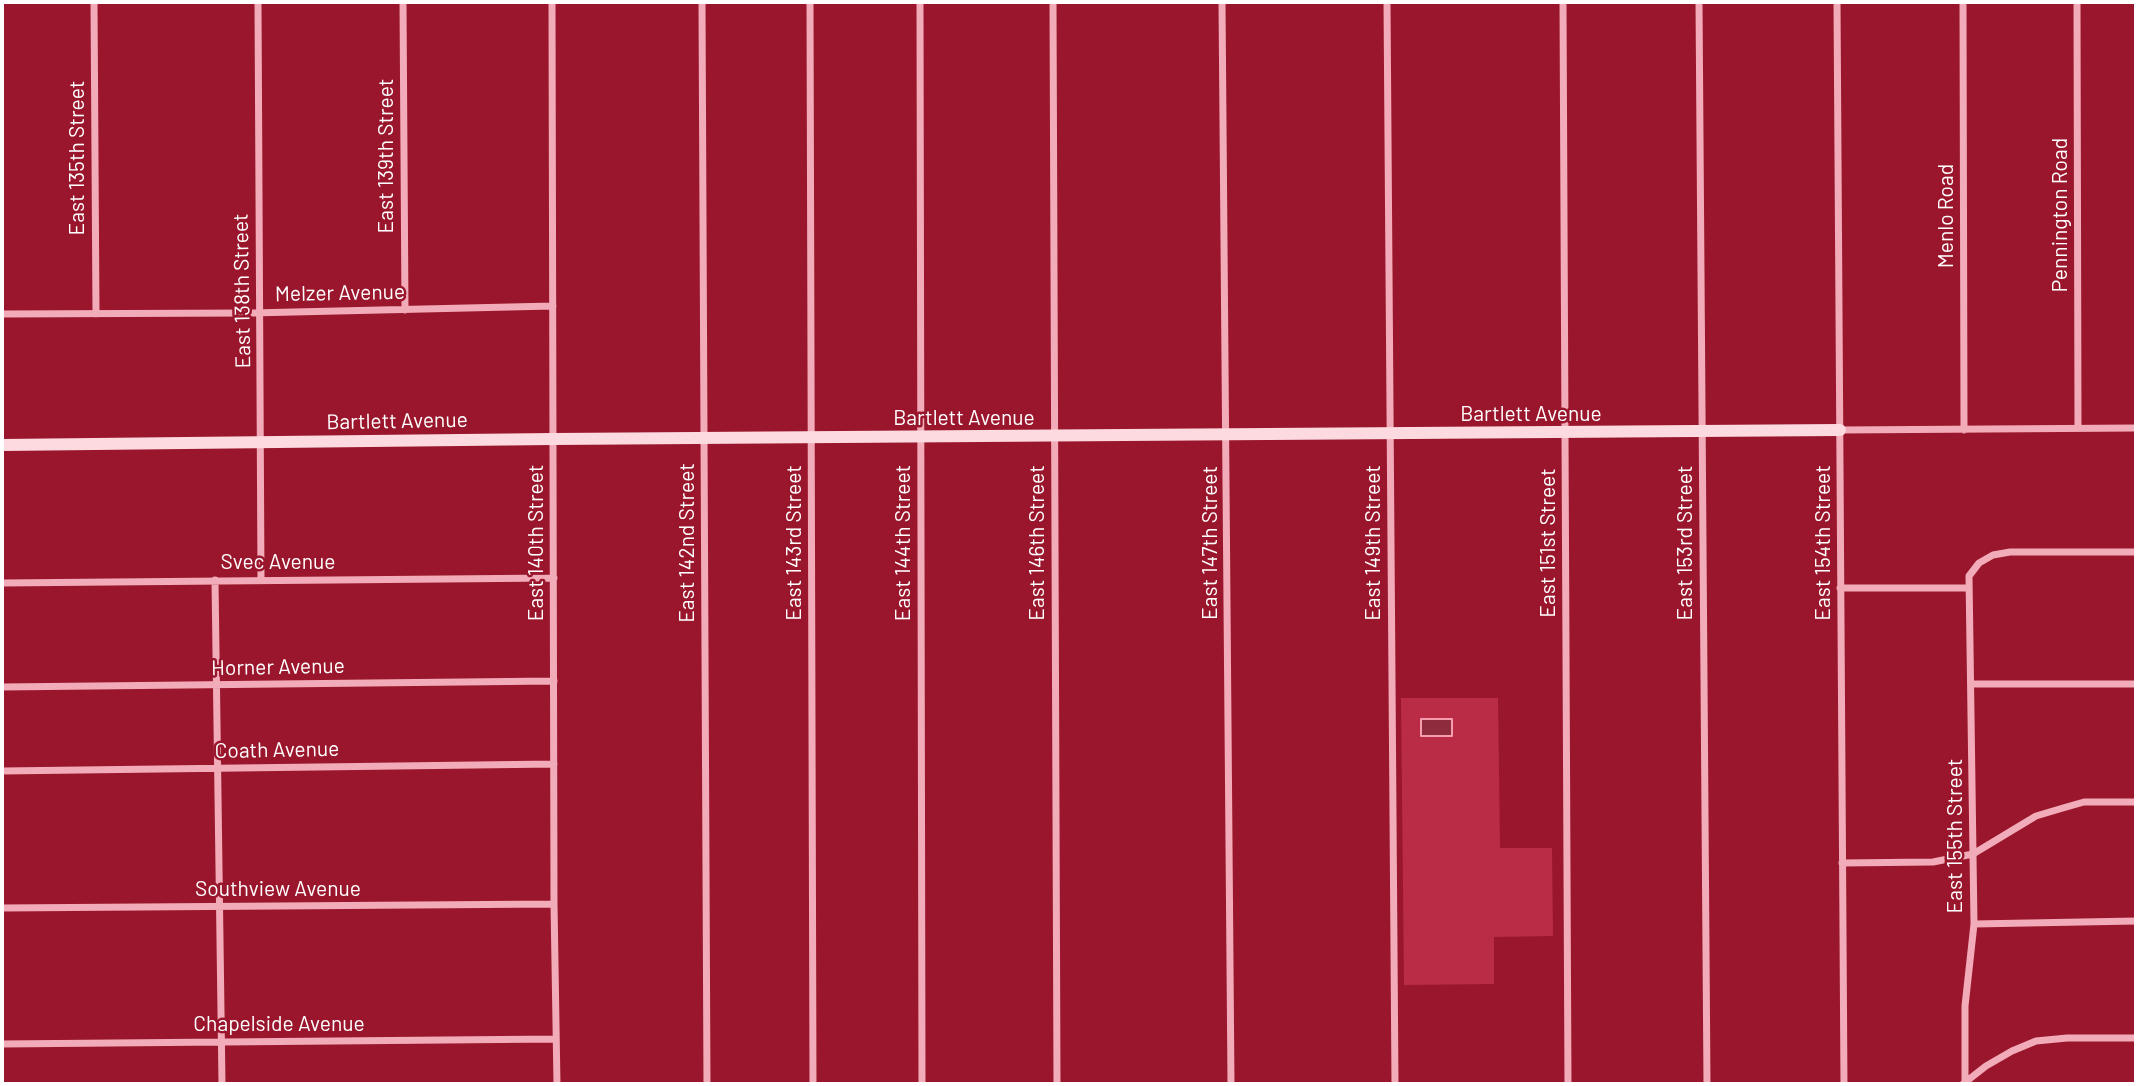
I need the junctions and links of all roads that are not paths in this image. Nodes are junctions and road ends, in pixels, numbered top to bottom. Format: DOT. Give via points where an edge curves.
graph roads {
  1 [pos="94,2"];
  2 [pos="258,2"];
  3 [pos="402,2"];
  4 [pos="552,2"];
  5 [pos="702,2"];
  6 [pos="810,2"];
  7 [pos="920,2"];
  8 [pos="1053,2"];
  9 [pos="1222,2"];
  10 [pos="1387,2"];
  11 [pos="1563,2"];
  12 [pos="1699,2"];
  13 [pos="1837,2"];
  14 [pos="1963,2"];
  15 [pos="2077,2"];
  16 [pos="553,306"];
  17 [pos="405,310"];
  18 [pos="260,313"];
  19 [pos="2,314"];
  20 [pos="96,314"];
  21 [pos="2078,427"];
  22 [pos="2136,428"];
  23 [pos="1839,430"];
  24 [pos="1964,430"];
  25 [pos="1701,432"];
  26 [pos="1566,433"];
  27 [pos="1389,434"];
  28 [pos="1227,435"];
  29 [pos="1054,437"];
  30 [pos="704,438"];
  31 [pos="811,438"];
  32 [pos="920,438"];
  33 [pos="553,439"];
  34 [pos="261,442"];
  35 [pos="2,445"];
  36 [pos="2136,552"];
  37 [pos="554,578"];
  38 [pos="215,580"];
  39 [pos="261,580"];
  40 [pos="2,583"];
  41 [pos="1840,588"];
  42 [pos="1968,588"];
  43 [pos="554,681"];
  44 [pos="1972,684"];
  45 [pos="2136,684"];
  46 [pos="217,685"];
  47 [pos="2,687"];
  48 [pos="554,764"];
  49 [pos="218,769"];
  50 [pos="2,771"];
  51 [pos="2136,802"];
  52 [pos="1973,854"];
  53 [pos="1842,863"];
  54 [pos="554,904"];
  55 [pos="221,906"];
  56 [pos="2,908"];
  57 [pos="2136,921"];
  58 [pos="1973,924"];
  59 [pos="2136,1038"];
  60 [pos="556,1039"];
  61 [pos="221,1041"];
  62 [pos="2,1044"];
  63 [pos="222,1084"];
  64 [pos="557,1084"];
  65 [pos="707,1084"];
  66 [pos="813,1084"];
  67 [pos="922,1084"];
  68 [pos="1057,1084"];
  69 [pos="1231,1084"];
  70 [pos="1395,1084"];
  71 [pos="1568,1084"];
  72 [pos="1707,1084"];
  73 [pos="1844,1084"];
  74 [pos="1964,1084"];
  1 -- 20 [label="street, East 135th Street"];
  2 -- 18 [label="street, East 138th Street"];
  3 -- 17 [label="street, East 139th Street"];
  4 -- 16 [label="street, East 140th Street"];
  5 -- 30 [label="street, East 142nd Street"];
  6 -- 31 [label="street, East 143rd Street"];
  7 -- 32 [label="street, East 144th Street"];
  8 -- 29 [label="street, East 146th Street"];
  9 -- 28 [label="street, East 147th Street"];
  10 -- 27 [label="street, East 149th Street"];
  11 -- 26 [label="street, East 151st Street"];
  12 -- 25 [label="street, East 153rd Street"];
  13 -- 23 [label="street, East 154th Street"];
  14 -- 24 [label="street, Menlo Road"];
  15 -- 21 [label="street, Pennington Road"];
  16 -- 17 [label="street, Melzer Avenue"];
  16 -- 33 [label="street, East 140th Street"];
  17 -- 18 [label="street, Melzer Avenue"];
  18 -- 20 [label="street, Melzer Avenue"];
  18 -- 34 [label="street, East 138th Street"];
  19 -- 20 [label="street, Melzer Avenue"];
  21 -- 22 [label="street, Bartlett Avenue"];
  21 -- 24 [label="street, Bartlett Avenue"];
  23 -- 24 [label="street, Bartlett Avenue"];
  23 -- 25 [label="street, Bartlett Avenue"];
  23 -- 41 [label="street, East 154th Street"];
  25 -- 26 [label="street, Bartlett Avenue"];
  25 -- 72 [label="street, East 153rd Street"];
  26 -- 27 [label="street, Bartlett Avenue"];
  26 -- 71 [label="street, East 151st Street"];
  27 -- 28 [label="street, Bartlett Avenue"];
  27 -- 70 [label="street, East 149th Street"];
  28 -- 29 [label="street, Bartlett Avenue"];
  28 -- 69 [label="street, East 147th Street"];
  29 -- 32 [label="street, Bartlett Avenue"];
  29 -- 68 [label="street, East 146th Street"];
  30 -- 31 [label="street, Bartlett Avenue"];
  30 -- 33 [label="street, Bartlett Avenue"];
  30 -- 65 [label="street, East 142nd Street"];
  31 -- 32 [label="street, Bartlett Avenue"];
  31 -- 66 [label="street, East 143rd Street"];
  32 -- 67 [label="street, East 144th Street"];
  33 -- 34 [label="street, Bartlett Avenue"];
  33 -- 37 [label="street, East 140th Street"];
  34 -- 35 [label="street, Bartlett Avenue"];
  34 -- 39 [label="street, East 138th Street"];
  36 -- 42 [label="street" via="1993,555 1969,576"];
  37 -- 39 [label="street, Svec Avenue"];
  37 -- 43 [label="street, East 140th Street"];
  38 -- 39 [label="street, Svec Avenue"];
  38 -- 40 [label="street, Svec Avenue"];
  38 -- 46 [label="street"];
  41 -- 42 [label="street"];
  41 -- 53 [label="street, East 154th Street"];
  42 -- 44 [label="street, East 155th Street"];
  43 -- 46 [label="street, Horner Avenue"];
  43 -- 48 [label="street, East 140th Street"];
  44 -- 45 [label="street"];
  44 -- 52 [label="street, East 155th Street"];
  46 -- 47 [label="street, Horner Avenue"];
  46 -- 49 [label="street"];
  48 -- 49 [label="street, Coath Avenue"];
  48 -- 54 [label="street, East 140th Street"];
  49 -- 50 [label="street, Coath Avenue"];
  49 -- 55 [label="street"];
  51 -- 52 [label="street" via="2084,802 2036,816"];
  52 -- 53 [label="street" via="1933,862"];
  52 -- 58 [label="street, East 155th Street"];
  53 -- 73 [label="street, East 154th Street"];
  54 -- 55 [label="street, Southview Avenue"];
  54 -- 60 [label="street, East 140th Street"];
  55 -- 56 [label="street, Southview Avenue"];
  55 -- 61 [label="street"];
  57 -- 58 [label="street"];
  58 -- 74 [label="street, East 155th Street"];
  59 -- 74 [label="street" via="2036,1041 1986,1066"];
  60 -- 61 [label="street, Chapelside Avenue"];
  60 -- 64 [label="street, East 140th Street"];
  61 -- 62 [label="street, Chapelside Avenue"];
  61 -- 63 [label="street"];
}
